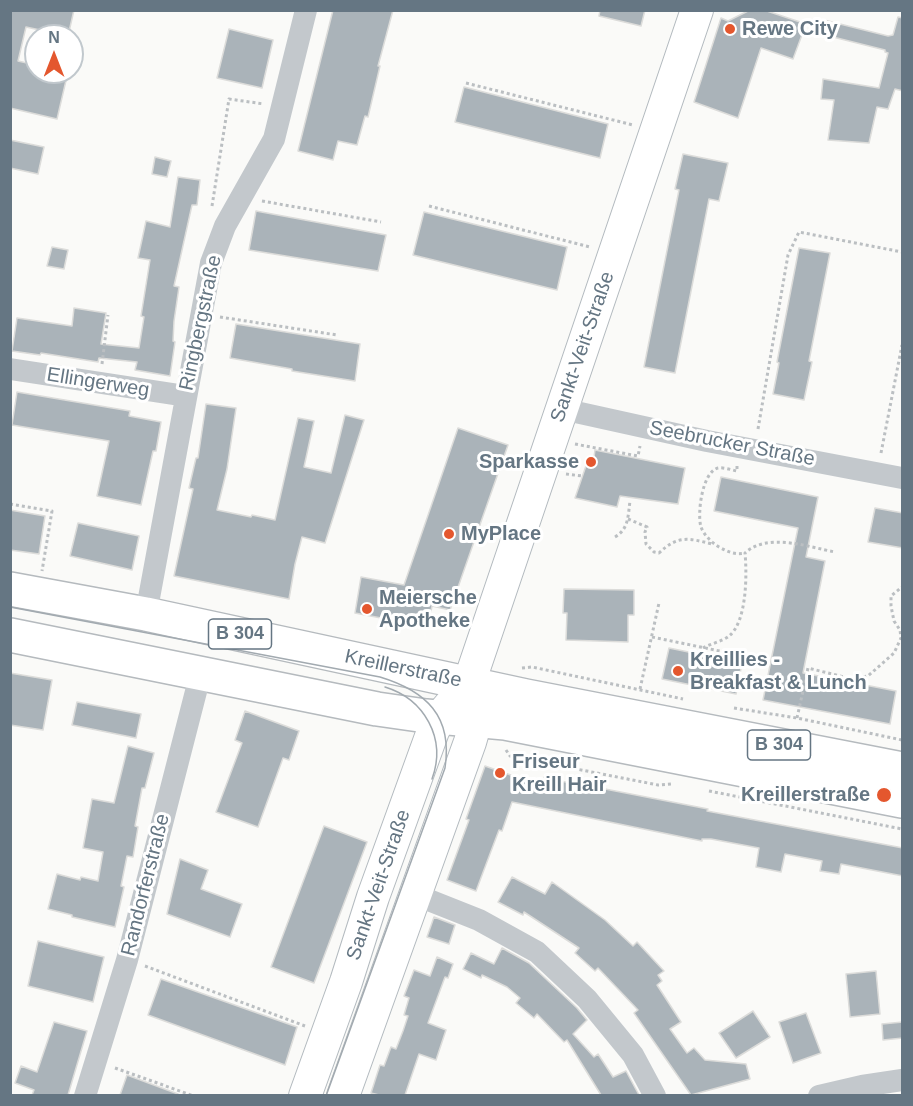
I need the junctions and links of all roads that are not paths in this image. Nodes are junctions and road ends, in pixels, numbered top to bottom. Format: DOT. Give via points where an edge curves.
graph roads {
  1 [pos="306,10"];
  2 [pos="697,10"];
  3 [pos="10,369"];
  4 [pos="186,396"];
  5 [pos="562,409"];
  6 [pos="903,478"];
  7 [pos="10,589"];
  8 [pos="146,614"];
  9 [pos="10,635"];
  10 [pos="201,672"];
  11 [pos="469,683"];
  12 [pos="440,717"];
  13 [pos="476,721"];
  14 [pos="903,769"];
  15 [pos="903,801"];
  16 [pos="416,895"];
  17 [pos="903,1080"];
  18 [pos="863,1091"];
  19 [pos="85,1095"];
  20 [pos="305,1095"];
  21 [pos="342,1095"];
  22 [pos="655,1095"];
  23 [pos="819,1095"];
  1 -- 4 [label="street, Ringbergstraße" via="274,139 225,226 211,263"];
  2 -- 5 [label="street, Sankt-Veit-Straße"];
  3 -- 4 [label="street, Ellingerweg"];
  4 -- 8 [label="street, Ringbergstraße"];
  5 -- 6 [label="street, Seebrucker Straße" via="707,441 746,455"];
  5 -- 11 [label="street, Sankt-Veit-Straße"];
  7 -- 8 [label="main road, Kreillerstraße / B 304"];
  8 -- 11 [label="main road, Kreillerstraße / B 304"];
  9 -- 10 [label="main road, Kreillerstraße / B 304"];
  10 -- 12 [label="main road, Kreillerstraße / B 304" via="271,689"];
  10 -- 19 [label="street, Randorferstraße" via="127,960"];
  11 -- 12 [label="street, Sankt-Veit-Straße"];
  11 -- 13 [label="street, Sankt-Veit-Straße"];
  11 -- 14 [label="main road, Kreillerstraße / B 304"];
  12 -- 13 [label="main road, Kreillerstraße / B 304"];
  12 -- 20 [label="street, Sankt-Veit-Straße"];
  13 -- 15 [label="main road, Kreillerstraße / B 304" via="505,723"];
  13 -- 16 [label="street, Sankt-Veit-Straße"];
  16 -- 21 [label="street, Sankt-Veit-Straße"];
  16 -- 22 [label="street" via="479,920 537,952 594,1007 633,1055"];
  17 -- 18 [label="street"];
  18 -- 23 [label="street"];
}
